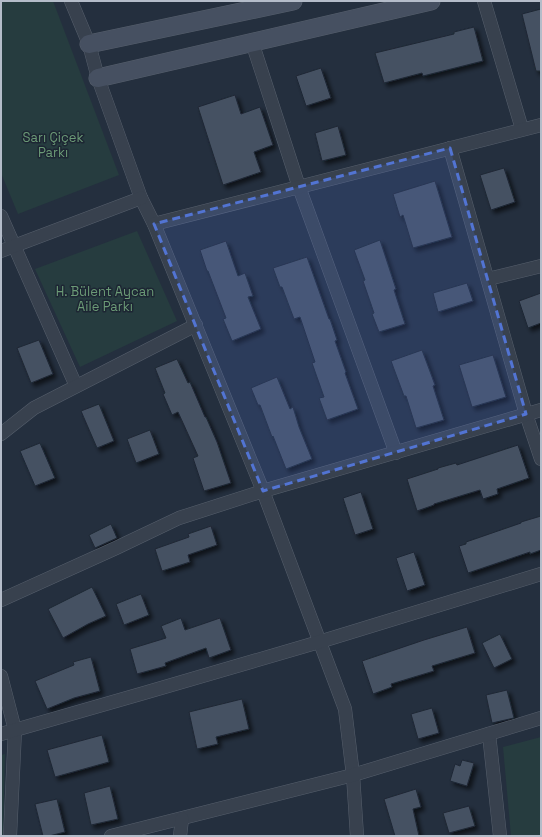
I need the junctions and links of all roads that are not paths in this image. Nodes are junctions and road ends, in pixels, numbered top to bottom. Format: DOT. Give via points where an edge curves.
graph roads {
  1 [pos="71,1"];
  2 [pos="293,1"];
  3 [pos="431,1"];
  4 [pos="484,1"];
  5 [pos="252,42"];
  6 [pos="88,44"];
  7 [pos="98,78"];
  8 [pos="541,125"];
  9 [pos="522,129"];
  10 [pos="450,148"];
  11 [pos="299,187"];
  12 [pos="141,198"];
  13 [pos="1,216"];
  14 [pos="154,224"];
  15 [pos="14,246"];
  16 [pos="1,251"];
  17 [pos="541,266"];
  18 [pos="488,279"];
  19 [pos="196,326"];
  20 [pos="76,386"];
  21 [pos="541,410"];
  22 [pos="526,414"];
  23 [pos="1,434"];
  24 [pos="396,452"];
  25 [pos="541,459"];
  26 [pos="263,491"];
  27 [pos="541,574"];
  28 [pos="1,600"];
  29 [pos="319,642"];
  30 [pos="1,676"];
  31 [pos="541,718"];
  32 [pos="15,730"];
  33 [pos="1,734"];
  34 [pos="489,734"];
  35 [pos="353,775"];
  36 [pos="182,819"];
  37 [pos="10,836"];
  38 [pos="111,836"];
  39 [pos="180,836"];
  40 [pos="357,836"];
  41 [pos="500,836"];
  1 -- 6 [label="street"];
  2 -- 6 [label="main road"];
  3 -- 5 [label="main road"];
  4 -- 9 [label="street"];
  5 -- 7 [label="main road"];
  5 -- 11 [label="street"];
  6 -- 7 [label="street"];
  7 -- 12 [label="street"];
  8 -- 9 [label="street"];
  9 -- 10 [label="street"];
  10 -- 11 [label="street"];
  10 -- 18 [label="street"];
  11 -- 14 [label="street"];
  11 -- 24 [label="street"];
  12 -- 14 [label="street"];
  12 -- 15 [label="street"];
  13 -- 15 [label="street"];
  14 -- 19 [label="street"];
  15 -- 16 [label="street"];
  15 -- 20 [label="street"];
  17 -- 18 [label="street"];
  18 -- 22 [label="street"];
  19 -- 20 [label="street"];
  19 -- 26 [label="street"];
  20 -- 23 [label="street" via="34,408"];
  21 -- 22 [label="street"];
  22 -- 24 [label="street"];
  22 -- 25 [label="street"];
  24 -- 26 [label="street"];
  26 -- 28 [label="street" via="179,518"];
  26 -- 29 [label="street"];
  27 -- 29 [label="street"];
  29 -- 32 [label="street"];
  29 -- 35 [label="street" via="345,709"];
  30 -- 32 [label="street"];
  31 -- 34 [label="street"];
  32 -- 33 [label="street"];
  32 -- 37 [label="street"];
  34 -- 35 [label="street"];
  34 -- 41 [label="street"];
  35 -- 36 [label="street"];
  35 -- 40 [label="street"];
  36 -- 38 [label="street"];
  36 -- 39 [label="street"];
}
